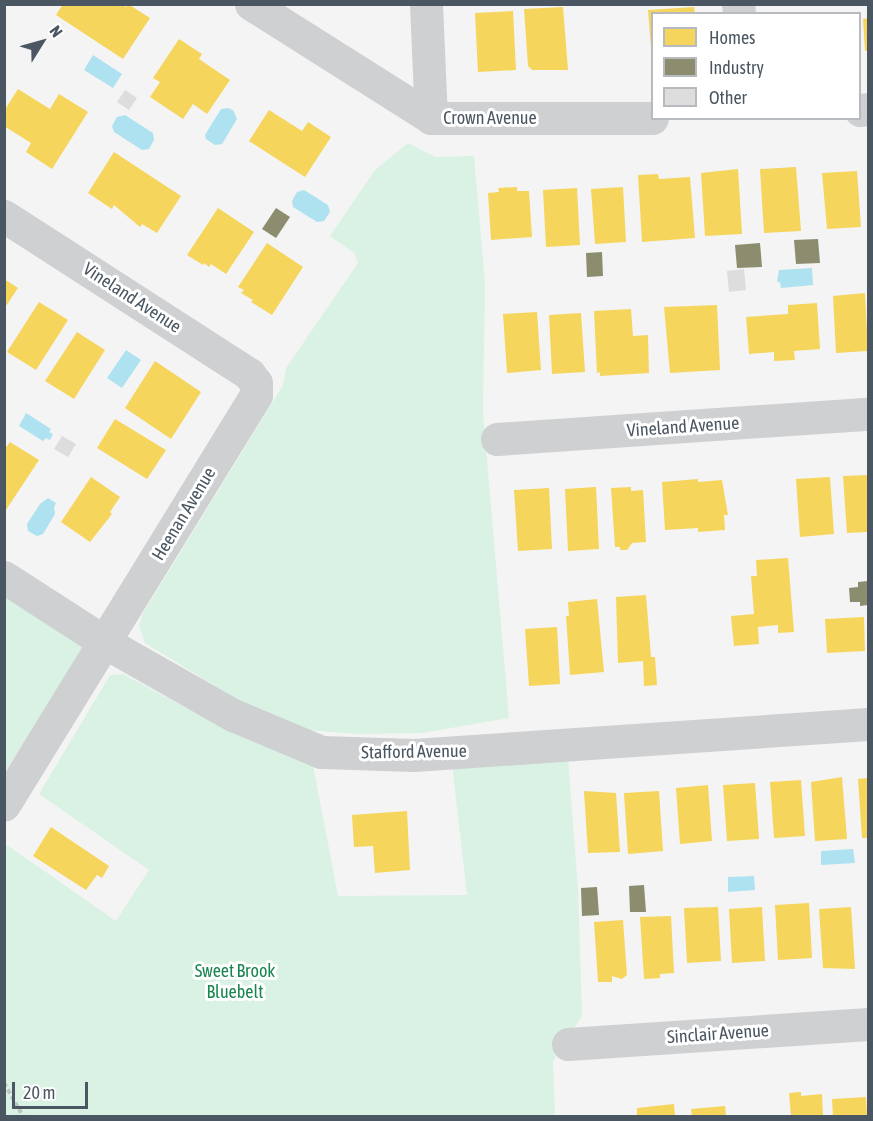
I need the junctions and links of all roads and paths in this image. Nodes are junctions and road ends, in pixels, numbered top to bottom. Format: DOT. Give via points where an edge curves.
graph roads {
  1 [pos="251,4"];
  2 [pos="426,4"];
  3 [pos="431,118"];
  4 [pos="651,118"];
  5 [pos="4,216"];
  6 [pos="256,383"];
  7 [pos="868,414"];
  8 [pos="497,439"];
  9 [pos="4,577"];
  10 [pos="106,643"];
  11 [pos="868,724"];
  12 [pos="4,805"];
  13 [pos="868,1024"];
  14 [pos="568,1044"];
  15 [pos="4,1083"];
  16 [pos="23,1116"];
  1 -- 3 [label="street, Crown Avenue"];
  2 -- 3 [label="street"];
  3 -- 4 [label="street, Crown Avenue"];
  5 -- 6 [label="street, Vineland Avenue" via="249,374"];
  6 -- 10 [label="street, Heenan Avenue" via="256,395"];
  7 -- 8 [label="street, Vineland Avenue"];
  9 -- 10 [label="street, Stafford Avenue"];
  10 -- 11 [label="street, Stafford Avenue" via="233,715 321,752 414,755"];
  10 -- 12 [label="street, Heenan Avenue"];
  13 -- 14 [label="street, Sinclair Avenue"];
  15 -- 16 [label="path"];
}
